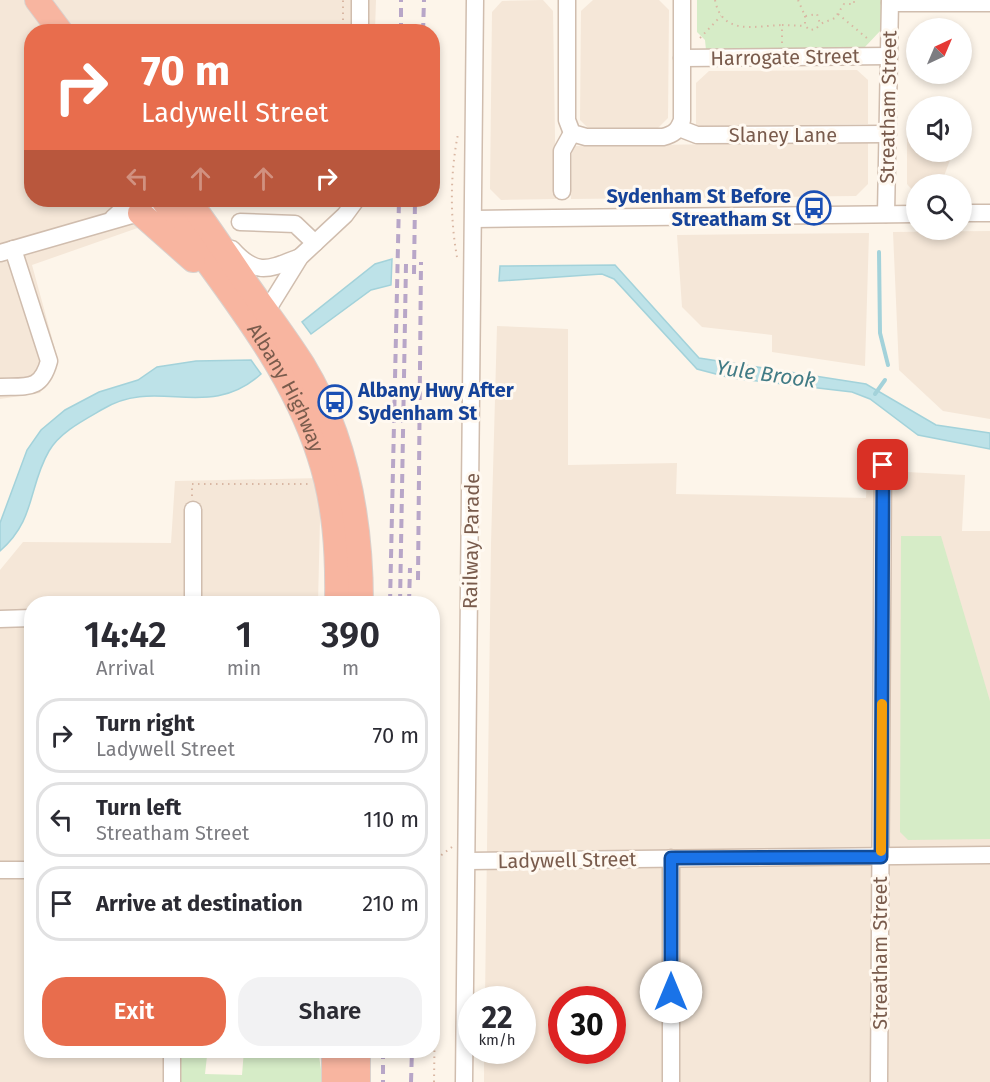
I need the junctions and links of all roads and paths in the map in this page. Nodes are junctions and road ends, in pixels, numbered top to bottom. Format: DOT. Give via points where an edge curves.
graph roads {
  1 [pos="21,0"];
  2 [pos="38,0"];
  3 [pos="343,0"];
  4 [pos="360,0"];
  5 [pos="475,0"];
  6 [pos="567,0"];
  7 [pos="682,0"];
  8 [pos="715,0"];
  9 [pos="798,0"];
  10 [pos="854,0"];
  11 [pos="890,1"];
  12 [pos="990,3"];
  13 [pos="838,15"];
  14 [pos="721,16"];
  15 [pos="805,16"];
  16 [pos="38,24"];
  17 [pos="55,24"];
  18 [pos="343,24"];
  19 [pos="360,24"];
  20 [pos="820,24"];
  21 [pos="782,25"];
  22 [pos="805,26"];
  23 [pos="700,38"];
  24 [pos="868,39"];
  25 [pos="782,49"];
  26 [pos="889,56"];
  27 [pos="682,58"];
  28 [pos="679,128"];
  29 [pos="572,133"];
  30 [pos="888,134"];
  31 [pos="562,191"];
  32 [pos="135,207"];
  33 [pos="138,207"];
  34 [pos="180,207"];
  35 [pos="183,207"];
  36 [pos="351,207"];
  37 [pos="972,213"];
  38 [pos="990,213"];
  39 [pos="886,214"];
  40 [pos="906,214"];
  41 [pos="474,219"];
  42 [pos="240,222"];
  43 [pos="315,243"];
  44 [pos="7,251"];
  45 [pos="300,257"];
  46 [pos="257,316"];
  47 [pos="0,387"];
  48 [pos="883,465"];
  49 [pos="315,484"];
  50 [pos="193,510"];
  51 [pos="193,596"];
  52 [pos="337,596"];
  53 [pos="361,596"];
  54 [pos="24,618"];
  55 [pos="0,619"];
  56 [pos="458,846"];
  57 [pos="990,855"];
  58 [pos="881,857"];
  59 [pos="671,858"];
  60 [pos="440,860"];
  61 [pos="468,861"];
  62 [pos="0,870"];
  63 [pos="24,870"];
  64 [pos="172,1058"];
  65 [pos="334,1058"];
  66 [pos="358,1058"];
  67 [pos="434,1058"];
  68 [pos="172,1082"];
  69 [pos="334,1082"];
  70 [pos="358,1082"];
  71 [pos="434,1082"];
  72 [pos="464,1082"];
  73 [pos="671,1082"];
  74 [pos="879,1082"];
  1 -- 16 [label="highway"];
  2 -- 17 [label="highway"];
  3 -- 18 [label="path"];
  4 -- 19 [label="street"];
  5 -- 41 [label="street, Railway Parade"];
  6 -- 29 [label="street" via="567,120"];
  7 -- 27 [label="street"];
  8 -- 14 [label="path"];
  9 -- 15 [label="path"];
  10 -- 13 [label="path" via="854,4 844,4"];
  11 -- 12 [label="street"];
  11 -- 26 [label="street, Streatham Street"];
  13 -- 20 [label="path"];
  13 -- 24 [label="path"];
  14 -- 21 [label="path" via="740,28"];
  14 -- 23 [label="path"];
  15 -- 20 [label="path" via="817,14"];
  15 -- 22 [label="path"];
  20 -- 22 [label="path" via="810,30"];
  21 -- 22 [label="path"];
  21 -- 25 [label="path"];
  26 -- 27 [label="street, Harrogate Street"];
  26 -- 30 [label="street, Streatham Street"];
  27 -- 28 [label="street"];
  28 -- 29 [label="street" via="663,137 586,137"];
  28 -- 30 [label="street, Slaney Lane" via="697,135"];
  29 -- 31 [label="street" via="562,151"];
  30 -- 39 [label="street, Streatham Street"];
  32 -- 44 [label="street"];
  33 -- 46 [label="highway" via="207,274 229,306"];
  34 -- 46 [label="highway, Albany Highway"];
  35 -- 45 [label="street" via="249,265 267,270"];
  36 -- 43 [label="street"];
  37 -- 38 [label="street"];
  39 -- 40 [label="street"];
  39 -- 41 [label="street"];
  41 -- 61 [label="street, Railway Parade"];
  42 -- 43 [label="street" via="295,224"];
  43 -- 45 [label="street"];
  44 -- 47 [label="street" via="49,361 45,377 34,386"];
  45 -- 46 [label="street"];
  46 -- 52 [label="highway, Albany Highway" via="319,454 335,527"];
  46 -- 53 [label="highway, Albany Highway" via="304,367 339,444 359,543"];
  48 -- 58 [label="street, Streatham Street"];
  49 -- 50 [label="path" via="192,484"];
  50 -- 51 [label="street"];
  54 -- 55 [label="street"];
  56 -- 60 [label="path" via="443,853"];
  57 -- 58 [label="street, Ladywell Street"];
  58 -- 59 [label="street, Ladywell Street"];
  58 -- 74 [label="street, Streatham Street"];
  59 -- 61 [label="street, Ladywell Street"];
  59 -- 73 [label="street"];
  61 -- 72 [label="street, Railway Parade"];
  62 -- 63 [label="street"];
  64 -- 68 [label="street"];
  65 -- 69 [label="highway"];
  66 -- 70 [label="highway"];
  67 -- 71 [label="path"];
}
